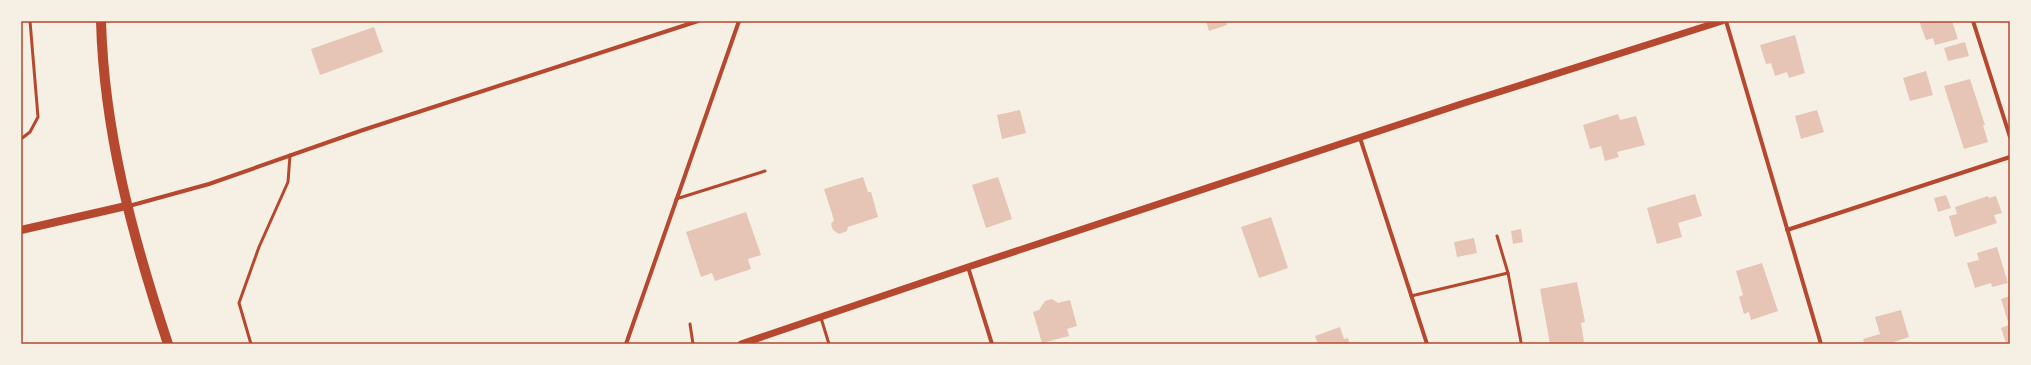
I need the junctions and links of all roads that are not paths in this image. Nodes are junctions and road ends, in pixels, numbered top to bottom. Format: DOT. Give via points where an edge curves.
graph roads {
  1 [pos="30,21"];
  2 [pos="101,21"];
  3 [pos="698,21"];
  4 [pos="739,21"];
  5 [pos="1722,21"];
  6 [pos="1726,21"];
  7 [pos="1973,21"];
  8 [pos="2010,137"];
  9 [pos="1360,138"];
  10 [pos="21,139"];
  11 [pos="290,155"];
  12 [pos="2010,157"];
  13 [pos="765,171"];
  14 [pos="676,199"];
  15 [pos="126,206"];
  16 [pos="21,230"];
  17 [pos="1787,230"];
  18 [pos="1497,236"];
  19 [pos="968,267"];
  20 [pos="1508,273"];
  21 [pos="1411,296"];
  22 [pos="821,318"];
  23 [pos="690,324"];
  24 [pos="1521,342"];
  25 [pos="168,344"];
  26 [pos="251,344"];
  27 [pos="626,344"];
  28 [pos="693,344"];
  29 [pos="741,344"];
  30 [pos="829,344"];
  31 [pos="992,344"];
  32 [pos="1427,344"];
  33 [pos="1822,344"];
  1 -- 10 [label="lane" via="38,118 30,132"];
  2 -- 15 [label="main road" via="111,122"];
  3 -- 11 [label="street"];
  4 -- 14 [label="street"];
  5 -- 9 [label="street"];
  6 -- 17 [label="street"];
  7 -- 8 [label="street"];
  9 -- 19 [label="street"];
  9 -- 21 [label="street"];
  11 -- 15 [label="street" via="209,184"];
  11 -- 26 [label="lane" via="288,182 259,247 239,304"];
  12 -- 17 [label="street"];
  13 -- 14 [label="lane"];
  14 -- 27 [label="street"];
  15 -- 16 [label="main road"];
  15 -- 25 [label="main road" via="142,266"];
  17 -- 33 [label="street"];
  18 -- 20 [label="lane"];
  19 -- 22 [label="street"];
  19 -- 31 [label="street"];
  20 -- 21 [label="lane"];
  20 -- 24 [label="lane"];
  21 -- 32 [label="street"];
  22 -- 29 [label="street"];
  22 -- 30 [label="lane"];
  23 -- 28 [label="lane"];
}
